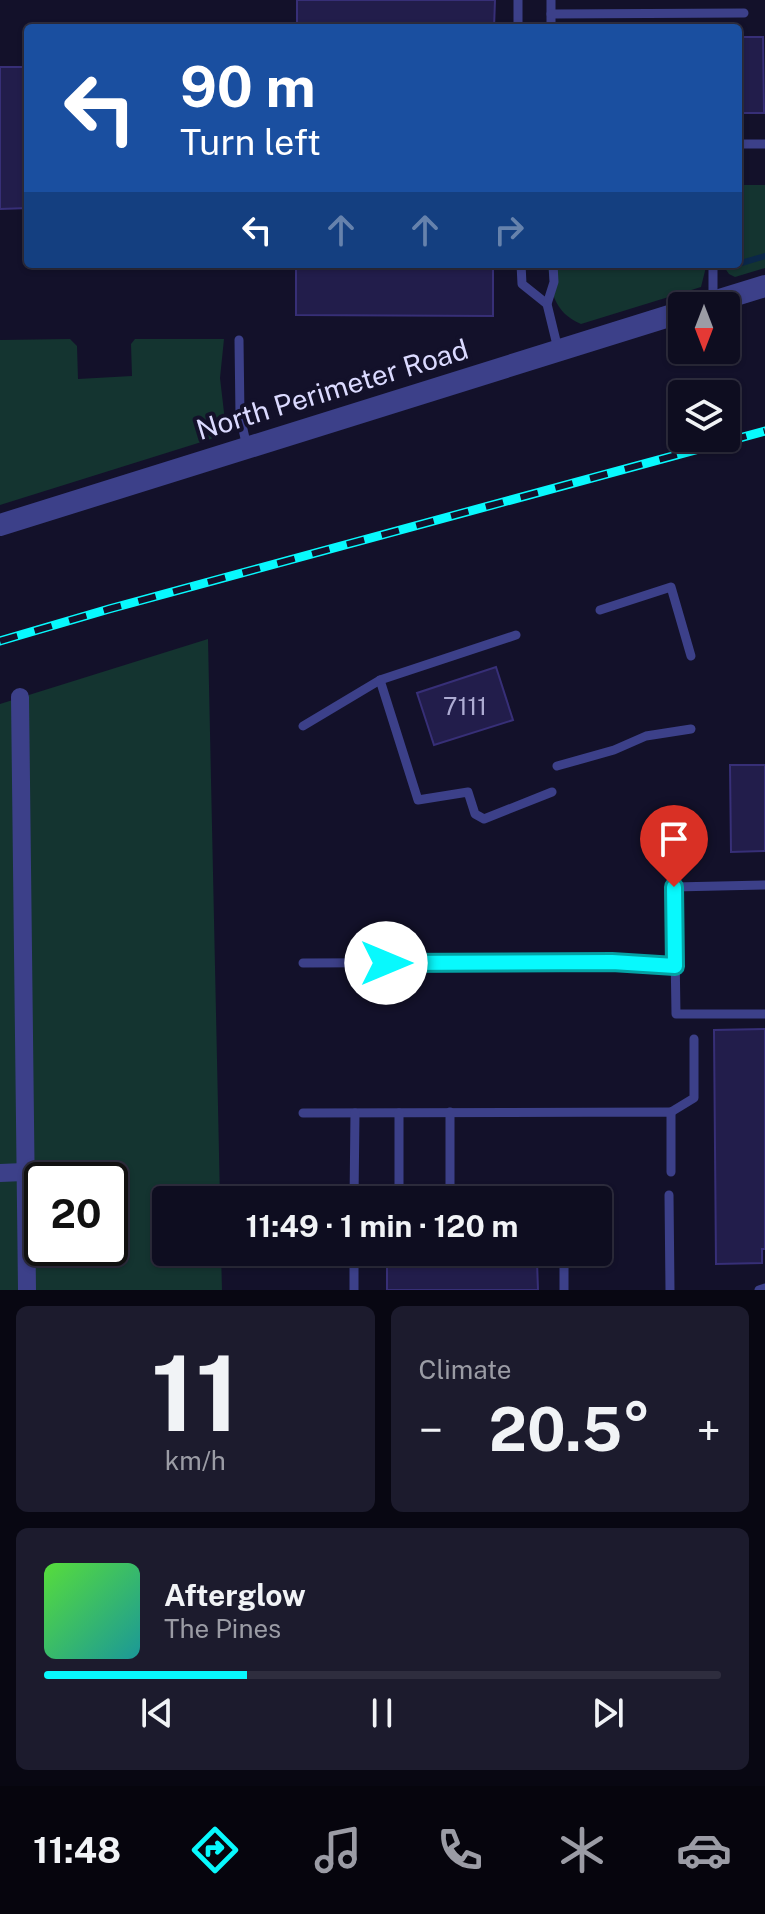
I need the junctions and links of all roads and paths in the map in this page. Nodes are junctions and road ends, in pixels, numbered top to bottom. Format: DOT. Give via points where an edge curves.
graph roads {
  1 [pos="518,0"];
  2 [pos="551,0"];
  3 [pos="744,13"];
  4 [pos="551,14"];
  5 [pos="518,24"];
  6 [pos="551,24"];
  7 [pos="742,144"];
  8 [pos="765,144"];
  9 [pos="521,268"];
  10 [pos="553,268"];
  11 [pos="712,268"];
  12 [pos="765,286"];
  13 [pos="708,292"];
  14 [pos="740,294"];
  15 [pos="547,304"];
  16 [pos="668,316"];
  17 [pos="239,340"];
  18 [pos="558,349"];
  19 [pos="247,447"];
  20 [pos="0,525"];
  21 [pos="600,610"];
  22 [pos="516,635"];
  23 [pos="691,656"];
  24 [pos="380,680"];
  25 [pos="20,697"];
  26 [pos="303,726"];
  27 [pos="691,729"];
  28 [pos="557,766"];
  29 [pos="552,792"];
  30 [pos="765,885"];
  31 [pos="303,963"];
  32 [pos="675,966"];
  33 [pos="765,1014"];
  34 [pos="694,1039"];
  35 [pos="450,1112"];
  36 [pos="671,1112"];
  37 [pos="303,1113"];
  38 [pos="355,1113"];
  39 [pos="399,1113"];
  40 [pos="24,1172"];
  41 [pos="671,1172"];
  42 [pos="0,1173"];
  43 [pos="354,1186"];
  44 [pos="399,1186"];
  45 [pos="450,1186"];
  46 [pos="669,1195"];
  47 [pos="26,1266"];
  48 [pos="354,1266"];
  49 [pos="564,1266"];
  50 [pos="765,1288"];
  51 [pos="27,1290"];
  52 [pos="354,1290"];
  53 [pos="564,1290"];
  54 [pos="670,1290"];
  55 [pos="759,1290"];
  1 -- 5 [label="lane"];
  2 -- 4 [label="lane"];
  3 -- 4 [label="lane"];
  4 -- 6 [label="lane"];
  7 -- 8 [label="lane"];
  9 -- 15 [label="lane" via="522,284"];
  10 -- 15 [label="lane"];
  11 -- 13 [label="lane"];
  12 -- 14 [label="street"];
  15 -- 18 [label="lane"];
  16 -- 18 [label="street, North Perimeter Road"];
  17 -- 19 [label="lane" via="240,416"];
  18 -- 19 [label="street, North Perimeter Road"];
  19 -- 20 [label="street, North Perimeter Road"];
  21 -- 23 [label="lane" via="671,587"];
  22 -- 24 [label="lane"];
  24 -- 26 [label="lane"];
  24 -- 29 [label="lane" via="418,800 468,792 475,814 484,819"];
  25 -- 40 [label="street"];
  27 -- 28 [label="lane" via="646,736"];
  30 -- 32 [label="lane" via="674,887"];
  31 -- 32 [label="lane"];
  32 -- 33 [label="lane" via="676,1014"];
  34 -- 36 [label="lane" via="694,1098"];
  35 -- 36 [label="lane"];
  35 -- 39 [label="lane"];
  35 -- 45 [label="lane"];
  36 -- 41 [label="lane"];
  37 -- 38 [label="lane"];
  38 -- 39 [label="lane"];
  38 -- 43 [label="lane"];
  39 -- 44 [label="lane"];
  40 -- 42 [label="street"];
  46 -- 54 [label="lane"];
  47 -- 51 [label="street"];
  48 -- 52 [label="lane"];
  49 -- 53 [label="lane"];
  50 -- 55 [label="lane"];
}
